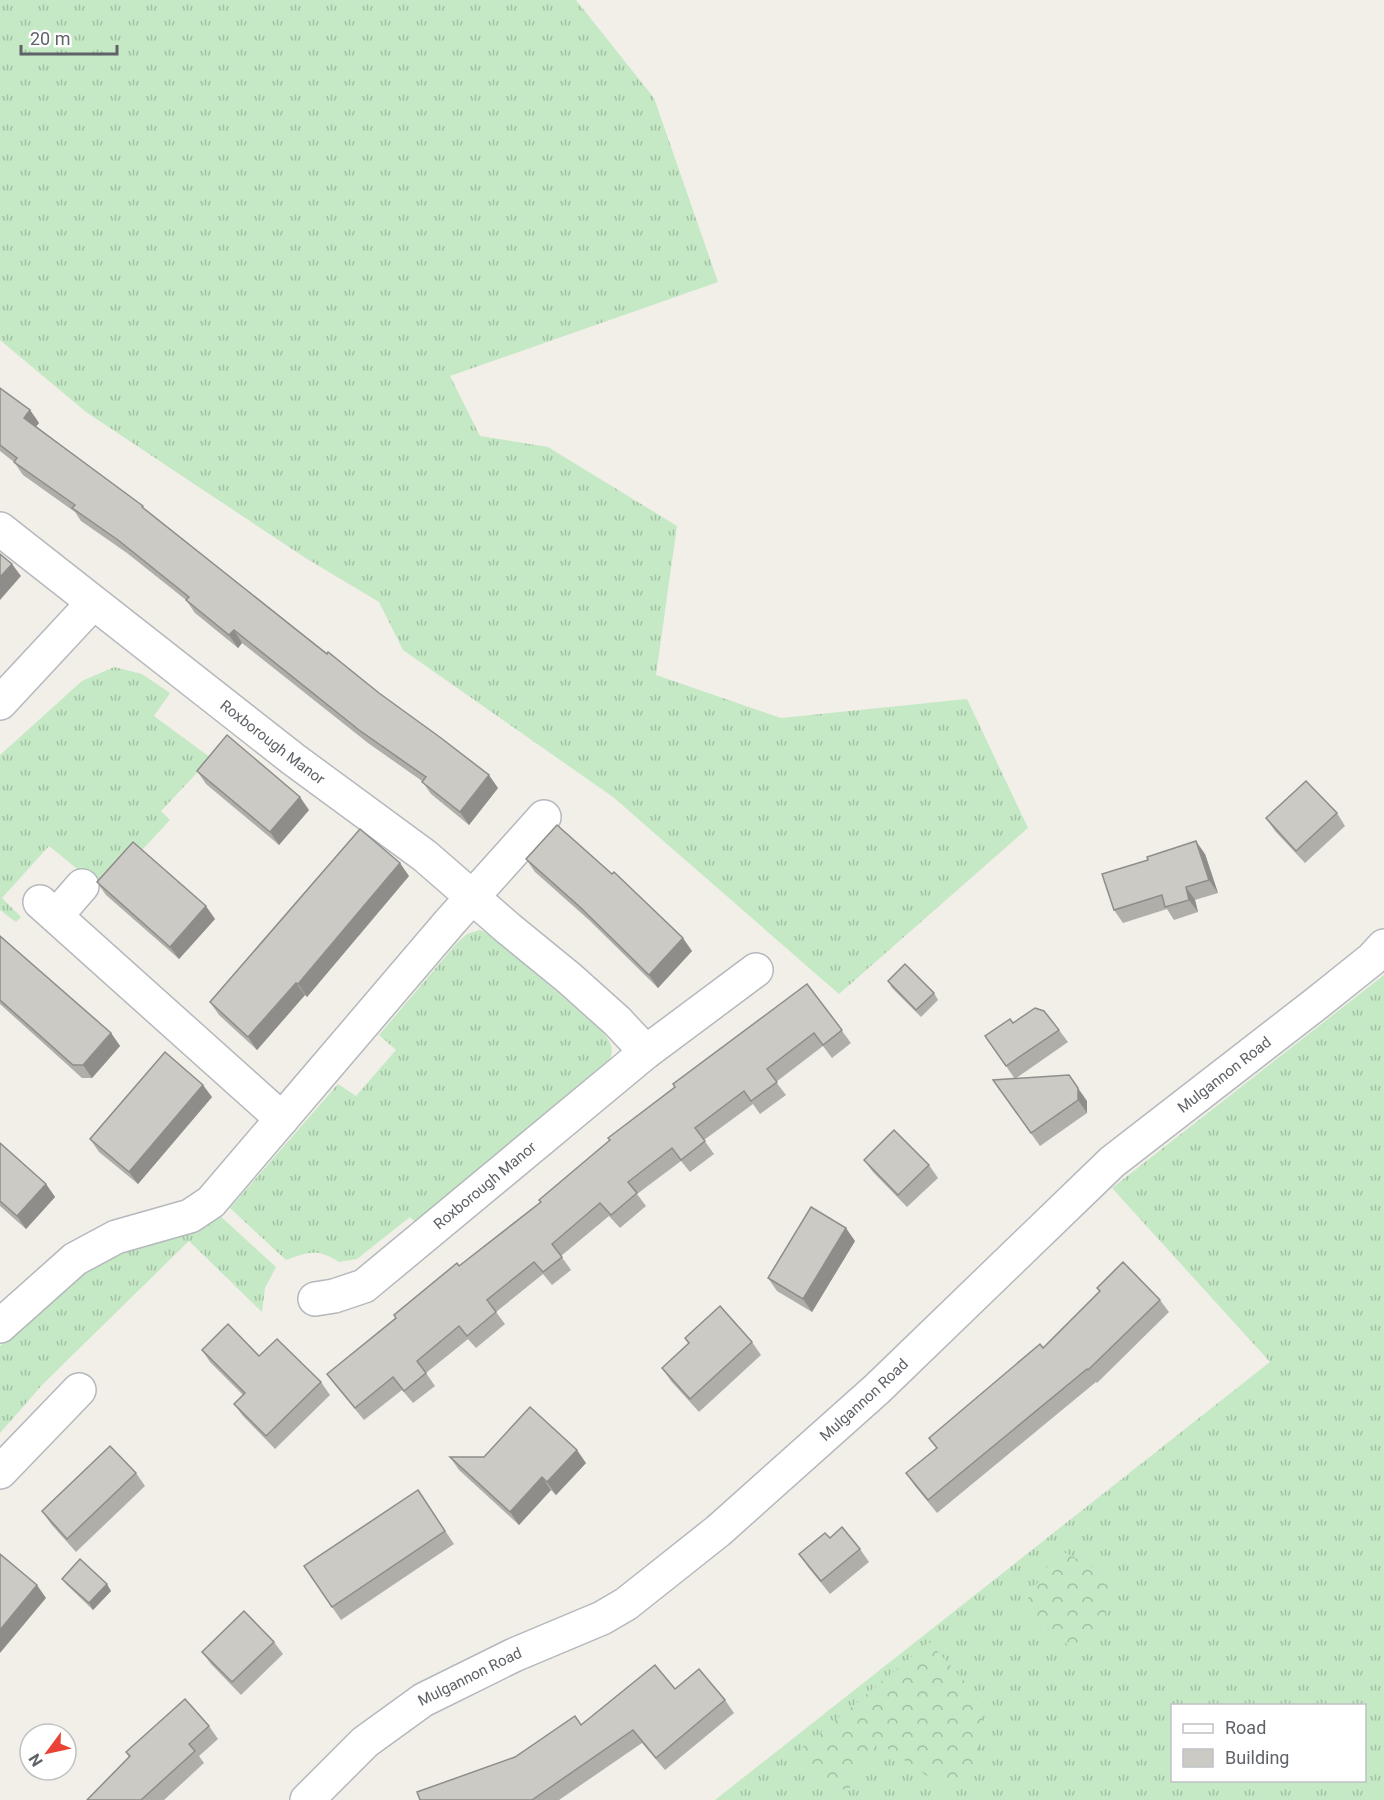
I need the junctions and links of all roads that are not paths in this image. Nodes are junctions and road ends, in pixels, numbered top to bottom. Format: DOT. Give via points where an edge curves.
graph roads {
  1 [pos="0,529"];
  2 [pos="93,603"];
  3 [pos="0,704"];
  4 [pos="544,816"];
  5 [pos="82,886"];
  6 [pos="473,897"];
  7 [pos="1384,946"];
  8 [pos="756,970"];
  9 [pos="646,1052"];
  10 [pos="282,1119"];
  11 [pos="315,1299"];
  12 [pos="4,1315"];
  13 [pos="78,1390"];
  14 [pos="0,1472"];
  15 [pos="308,1800"];
  1 -- 2 [label="street, Roxborough Manor"];
  2 -- 3 [label="street"];
  2 -- 6 [label="street, Roxborough Manor" via="206,707 293,759 425,856"];
  4 -- 6 [label="street"];
  5 -- 10 [label="street" via="48,909"];
  6 -- 9 [label="street, Roxborough Manor" via="596,1002"];
  6 -- 10 [label="street" via="355,1050"];
  7 -- 15 [label="street, Mulgannon Road" via="1326,996 1112,1162 877,1389 718,1531 626,1604 602,1618 514,1655 423,1700 365,1742"];
  8 -- 9 [label="street, Roxborough Manor"];
  9 -- 11 [label="street, Roxborough Manor" via="364,1286"];
  10 -- 12 [label="street" via="211,1202 190,1216 116,1237 75,1259"];
  13 -- 14 [label="street"];
}
